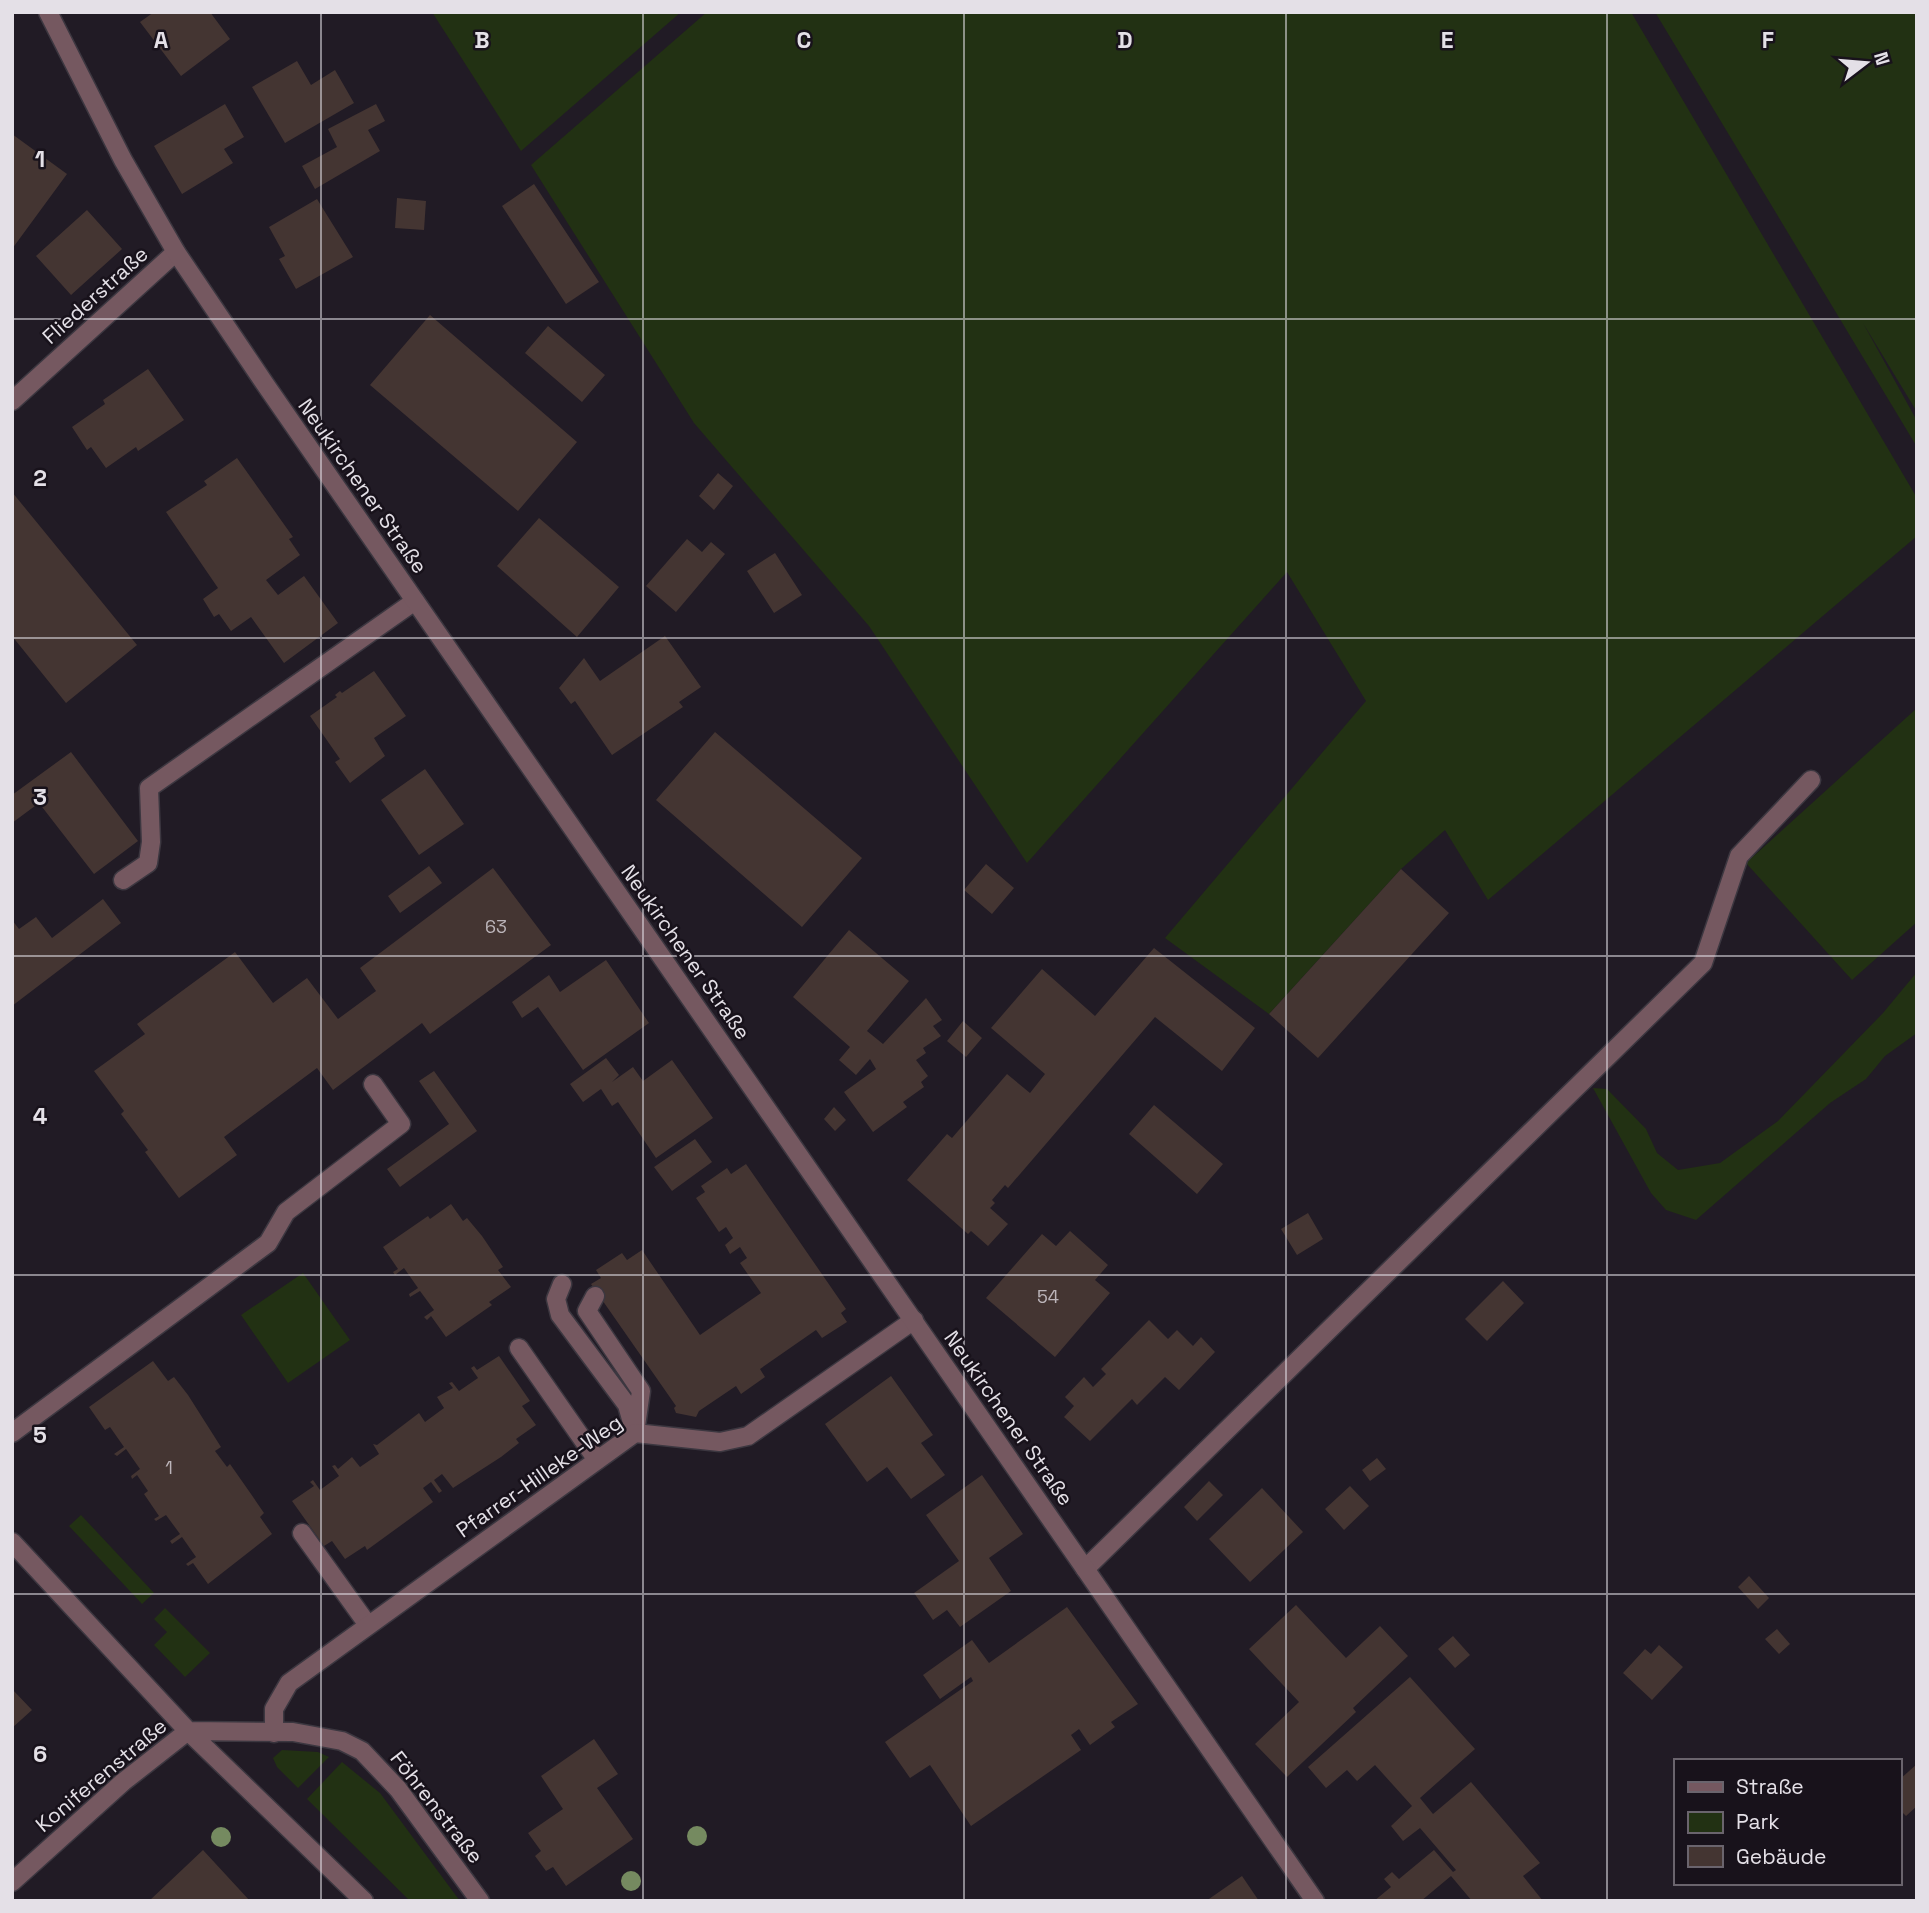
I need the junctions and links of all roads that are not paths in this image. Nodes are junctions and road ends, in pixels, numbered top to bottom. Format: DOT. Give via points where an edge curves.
graph roads {
  1 [pos="48,12"];
  2 [pos="176,252"];
  3 [pos="12,401"];
  4 [pos="415,601"];
  5 [pos="1811,780"];
  6 [pos="123,880"];
  7 [pos="373,1084"];
  8 [pos="562,1284"];
  9 [pos="595,1296"];
  10 [pos="914,1320"];
  11 [pos="519,1348"];
  12 [pos="12,1433"];
  13 [pos="635,1433"];
  14 [pos="597,1460"];
  15 [pos="302,1533"];
  16 [pos="12,1542"];
  17 [pos="1086,1569"];
  18 [pos="368,1625"];
  19 [pos="188,1731"];
  20 [pos="274,1733"];
  21 [pos="12,1882"];
  22 [pos="364,1901"];
  23 [pos="480,1901"];
  24 [pos="1315,1901"];
  1 -- 2 [label="street, Neukirchener Straße"];
  2 -- 3 [label="street, Fliederstraße"];
  2 -- 4 [label="street, Neukirchener Straße"];
  4 -- 6 [label="street" via="149,788 148,863"];
  4 -- 10 [label="street, Neukirchener Straße"];
  5 -- 17 [label="street" via="1739,856 1703,963"];
  7 -- 12 [label="street" via="401,1124 286,1212 268,1243"];
  8 -- 13 [label="street" via="556,1299 560,1315 627,1405"];
  9 -- 13 [label="street" via="587,1311 641,1391"];
  10 -- 13 [label="street, Pfarrer-Hilleke-Weg" via="748,1436 720,1441"];
  10 -- 17 [label="street, Neukirchener Straße"];
  11 -- 14 [label="street"];
  13 -- 14 [label="street, Pfarrer-Hilleke-Weg"];
  14 -- 18 [label="street, Pfarrer-Hilleke-Weg"];
  15 -- 18 [label="street"];
  16 -- 19 [label="street"];
  17 -- 24 [label="street, Neukirchener Straße"];
  18 -- 20 [label="street, Pfarrer-Hilleke-Weg" via="289,1683 274,1709"];
  19 -- 20 [label="street, Föhrenstraße"];
  19 -- 21 [label="street, Koniferenstraße" via="122,1782"];
  19 -- 22 [label="street"];
  20 -- 23 [label="street, Föhrenstraße" via="324,1736 362,1751 398,1789"];
}
